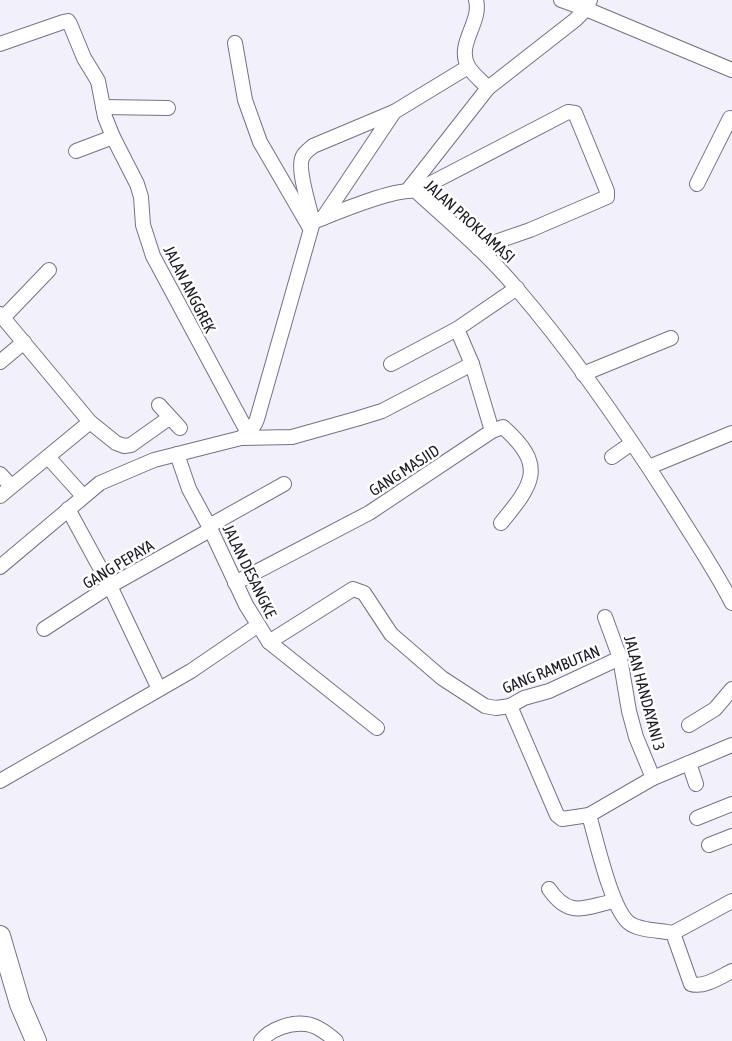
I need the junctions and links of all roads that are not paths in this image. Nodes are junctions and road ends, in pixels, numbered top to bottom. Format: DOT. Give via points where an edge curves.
graph roads {
  1 [pos="476,0"];
  2 [pos="561,0"];
  3 [pos="588,4"];
  4 [pos="0,44"];
  5 [pos="236,44"];
  6 [pos="468,67"];
  7 [pos="732,70"];
  8 [pos="488,88"];
  9 [pos="103,107"];
  10 [pos="168,108"];
  11 [pos="394,112"];
  12 [pos="731,117"];
  13 [pos="113,137"];
  14 [pos="76,151"];
  15 [pos="697,184"];
  16 [pos="412,190"];
  17 [pos="315,222"];
  18 [pos="478,248"];
  19 [pos="49,270"];
  20 [pos="517,288"];
  21 [pos="2,316"];
  22 [pos="457,329"];
  23 [pos="671,338"];
  24 [pos="24,342"];
  25 [pos="0,362"];
  26 [pos="391,364"];
  27 [pos="472,364"];
  28 [pos="583,374"];
  29 [pos="159,405"];
  30 [pos="169,418"];
  31 [pos="90,422"];
  32 [pos="180,428"];
  33 [pos="492,431"];
  34 [pos="732,434"];
  35 [pos="245,436"];
  36 [pos="632,443"];
  37 [pos="177,454"];
  38 [pos="48,457"];
  39 [pos="612,457"];
  40 [pos="649,467"];
  41 [pos="0,474"];
  42 [pos="284,484"];
  43 [pos="5,491"];
  44 [pos="82,496"];
  45 [pos="68,509"];
  46 [pos="501,523"];
  47 [pos="209,528"];
  48 [pos="0,567"];
  49 [pos="236,583"];
  50 [pos="110,586"];
  51 [pos="732,603"];
  52 [pos="605,617"];
  53 [pos="258,626"];
  54 [pos="44,629"];
  55 [pos="268,642"];
  56 [pos="620,658"];
  57 [pos="159,689"];
  58 [pos="732,689"];
  59 [pos="510,706"];
  60 [pos="689,724"];
  61 [pos="377,728"];
  62 [pos="732,745"];
  63 [pos="689,763"];
  64 [pos="653,778"];
  65 [pos="0,781"];
  66 [pos="696,784"];
  67 [pos="732,804"];
  68 [pos="589,815"];
  69 [pos="697,818"];
  70 [pos="732,836"];
  71 [pos="709,844"];
  72 [pos="549,889"];
  73 [pos="615,901"];
  74 [pos="732,901"];
  75 [pos="674,933"];
  76 [pos="0,936"];
  77 [pos="732,971"];
  78 [pos="36,1041"];
  79 [pos="261,1041"];
  80 [pos="336,1041"];
  1 -- 6 [label="street" via="477,15 466,48"];
  2 -- 3 [label="street"];
  3 -- 7 [label="street"];
  3 -- 8 [label="street" via="555,38"];
  4 -- 9 [label="street, JALAN ANGGREK" via="68,21 98,81"];
  5 -- 17 [label="street" via="245,100 260,142"];
  6 -- 8 [label="street"];
  6 -- 11 [label="street"];
  8 -- 16 [label="street"];
  9 -- 10 [label="street"];
  9 -- 13 [label="street, JALAN ANGGREK"];
  11 -- 17 [label="street"];
  11 -- 17 [label="street" via="313,146 303,154 302,172"];
  12 -- 15 [label="street"];
  13 -- 14 [label="street"];
  13 -- 35 [label="street, JALAN ANGGREK" via="137,184 143,225 153,256"];
  16 -- 17 [label="street, JALAN PROKLAMASI"];
  16 -- 18 [label="street, JALAN PROKLAMASI"];
  16 -- 18 [label="street" via="568,112 575,113 607,197"];
  17 -- 35 [label="street" via="257,419"];
  18 -- 20 [label="street, JALAN PROKLAMASI"];
  19 -- 21 [label="street"];
  20 -- 22 [label="street"];
  20 -- 28 [label="street, JALAN PROKLAMASI"];
  21 -- 24 [label="street"];
  22 -- 26 [label="street"];
  22 -- 27 [label="street"];
  23 -- 28 [label="street"];
  24 -- 25 [label="street"];
  24 -- 31 [label="street"];
  27 -- 33 [label="street"];
  27 -- 35 [label="street" via="381,411 356,419 292,437"];
  28 -- 36 [label="street, JALAN PROKLAMASI"];
  29 -- 30 [label="street"];
  30 -- 31 [label="street" via="134,444 124,446"];
  30 -- 32 [label="street"];
  31 -- 38 [label="street"];
  33 -- 46 [label="street" via="503,428 532,464 524,494"];
  33 -- 49 [label="street, GANG MASJID" via="369,513"];
  34 -- 40 [label="street"];
  35 -- 37 [label="street"];
  36 -- 39 [label="street"];
  36 -- 40 [label="street, JALAN PROKLAMASI"];
  37 -- 44 [label="street" via="100,483"];
  37 -- 47 [label="street, JALAN DESANGKE"];
  38 -- 43 [label="street"];
  38 -- 44 [label="street"];
  40 -- 51 [label="street, JALAN PROKLAMASI"];
  41 -- 43 [label="street"];
  42 -- 47 [label="street, GANG PEPAYA"];
  44 -- 45 [label="street"];
  45 -- 48 [label="street"];
  45 -- 50 [label="street"];
  47 -- 49 [label="street, JALAN DESANGKE"];
  47 -- 50 [label="street, GANG PEPAYA"];
  49 -- 53 [label="street, JALAN DESANGKE"];
  50 -- 54 [label="street, GANG PEPAYA"];
  50 -- 57 [label="street"];
  52 -- 56 [label="street, JALAN HANDAYANI 3"];
  53 -- 55 [label="street, JALAN DESANGKE"];
  53 -- 57 [label="street"];
  55 -- 59 [label="street, GANG RAMBUTAN" via="345,593 359,590 391,634 442,678 485,706"];
  55 -- 61 [label="street, JALAN DESANGKE"];
  56 -- 59 [label="street, GANG RAMBUTAN"];
  56 -- 64 [label="street, JALAN HANDAYANI 3" via="636,737"];
  57 -- 65 [label="street"];
  58 -- 60 [label="street" via="715,709"];
  59 -- 68 [label="street" via="556,815 562,819"];
  62 -- 63 [label="street"];
  63 -- 64 [label="street"];
  63 -- 66 [label="street"];
  64 -- 68 [label="street"];
  67 -- 69 [label="street"];
  68 -- 73 [label="street"];
  70 -- 71 [label="street"];
  72 -- 73 [label="street" via="558,901 576,909"];
  73 -- 75 [label="street" via="626,921 635,927"];
  74 -- 75 [label="street"];
  75 -- 77 [label="street" via="691,984 705,984"];
  76 -- 78 [label="highway" via="20,1004"];
  79 -- 80 [label="street" via="266,1034 307,1024"];
}
